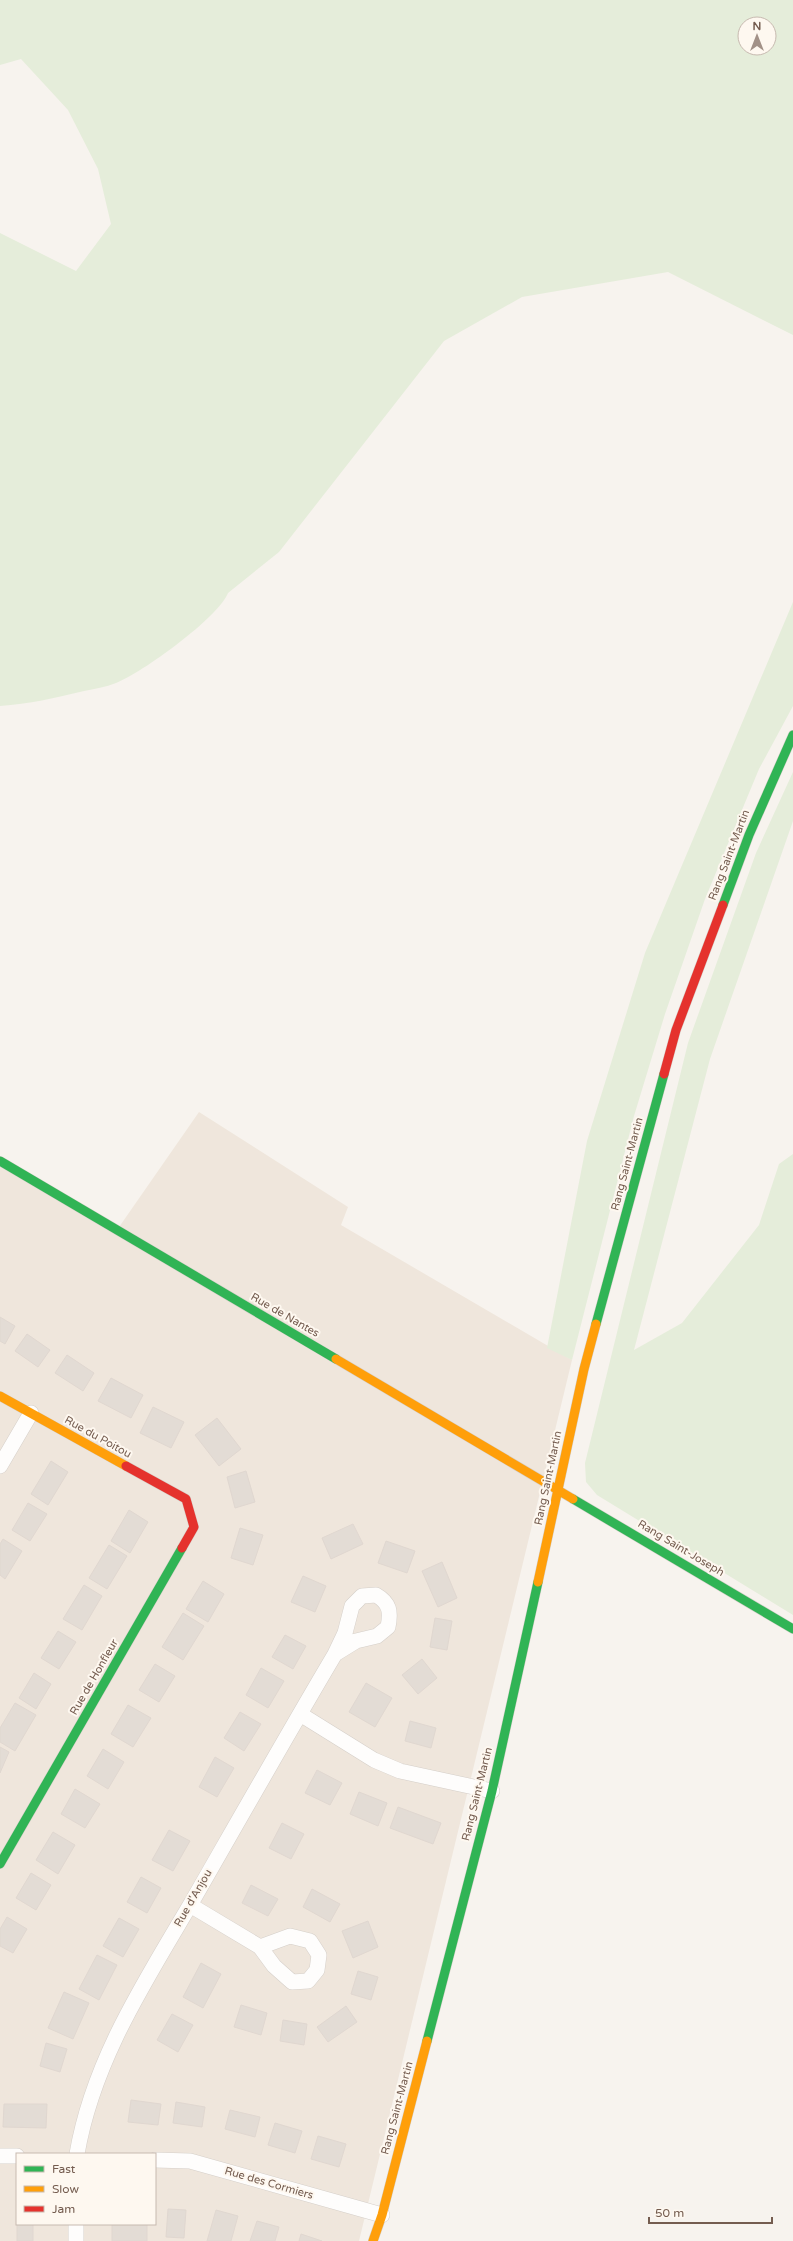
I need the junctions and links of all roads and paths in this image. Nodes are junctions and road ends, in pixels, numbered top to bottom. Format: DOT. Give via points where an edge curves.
graph roads {
  1 [pos="793,735"];
  2 [pos="0,1161"];
  3 [pos="0,1396"];
  4 [pos="31,1413"];
  5 [pos="0,1466"];
  6 [pos="558,1489"];
  7 [pos="186,1499"];
  8 [pos="793,1629"];
  9 [pos="335,1654"];
  10 [pos="300,1714"];
  11 [pos="492,1791"];
  12 [pos="0,1864"];
  13 [pos="190,1905"];
  14 [pos="260,1947"];
  15 [pos="77,2153"];
  16 [pos="0,2156"];
  17 [pos="16,2156"];
  18 [pos="156,2160"];
  19 [pos="382,2215"];
  20 [pos="76,2225"];
  21 [pos="76,2241"];
  22 [pos="373,2241"];
  1 -- 6 [label="street, Rang Saint-Martin" via="749,835 676,1030 584,1369"];
  2 -- 6 [label="street, Rue de Nantes"];
  3 -- 4 [label="street, Rue du Poitou"];
  4 -- 5 [label="street"];
  4 -- 7 [label="street, Rue du Poitou"];
  6 -- 8 [label="street, Rang Saint-Joseph"];
  6 -- 11 [label="street, Rang Saint-Martin"];
  7 -- 12 [label="street, Rue de Honfleur" via="194,1527"];
  9 -- 10 [label="street, Rue d'Anjou"];
  10 -- 11 [label="street" via="374,1760 400,1771"];
  10 -- 13 [label="street, Rue d'Anjou"];
  11 -- 19 [label="street, Rang Saint-Martin"];
  13 -- 14 [label="street"];
  13 -- 15 [label="street, Rue d'Anjou" via="128,2008 94,2090"];
  16 -- 17 [label="street"];
  18 -- 19 [label="street, Rue des Cormiers" via="190,2161"];
  19 -- 22 [label="street, Rang Saint-Martin"];
  20 -- 21 [label="street"];
}
